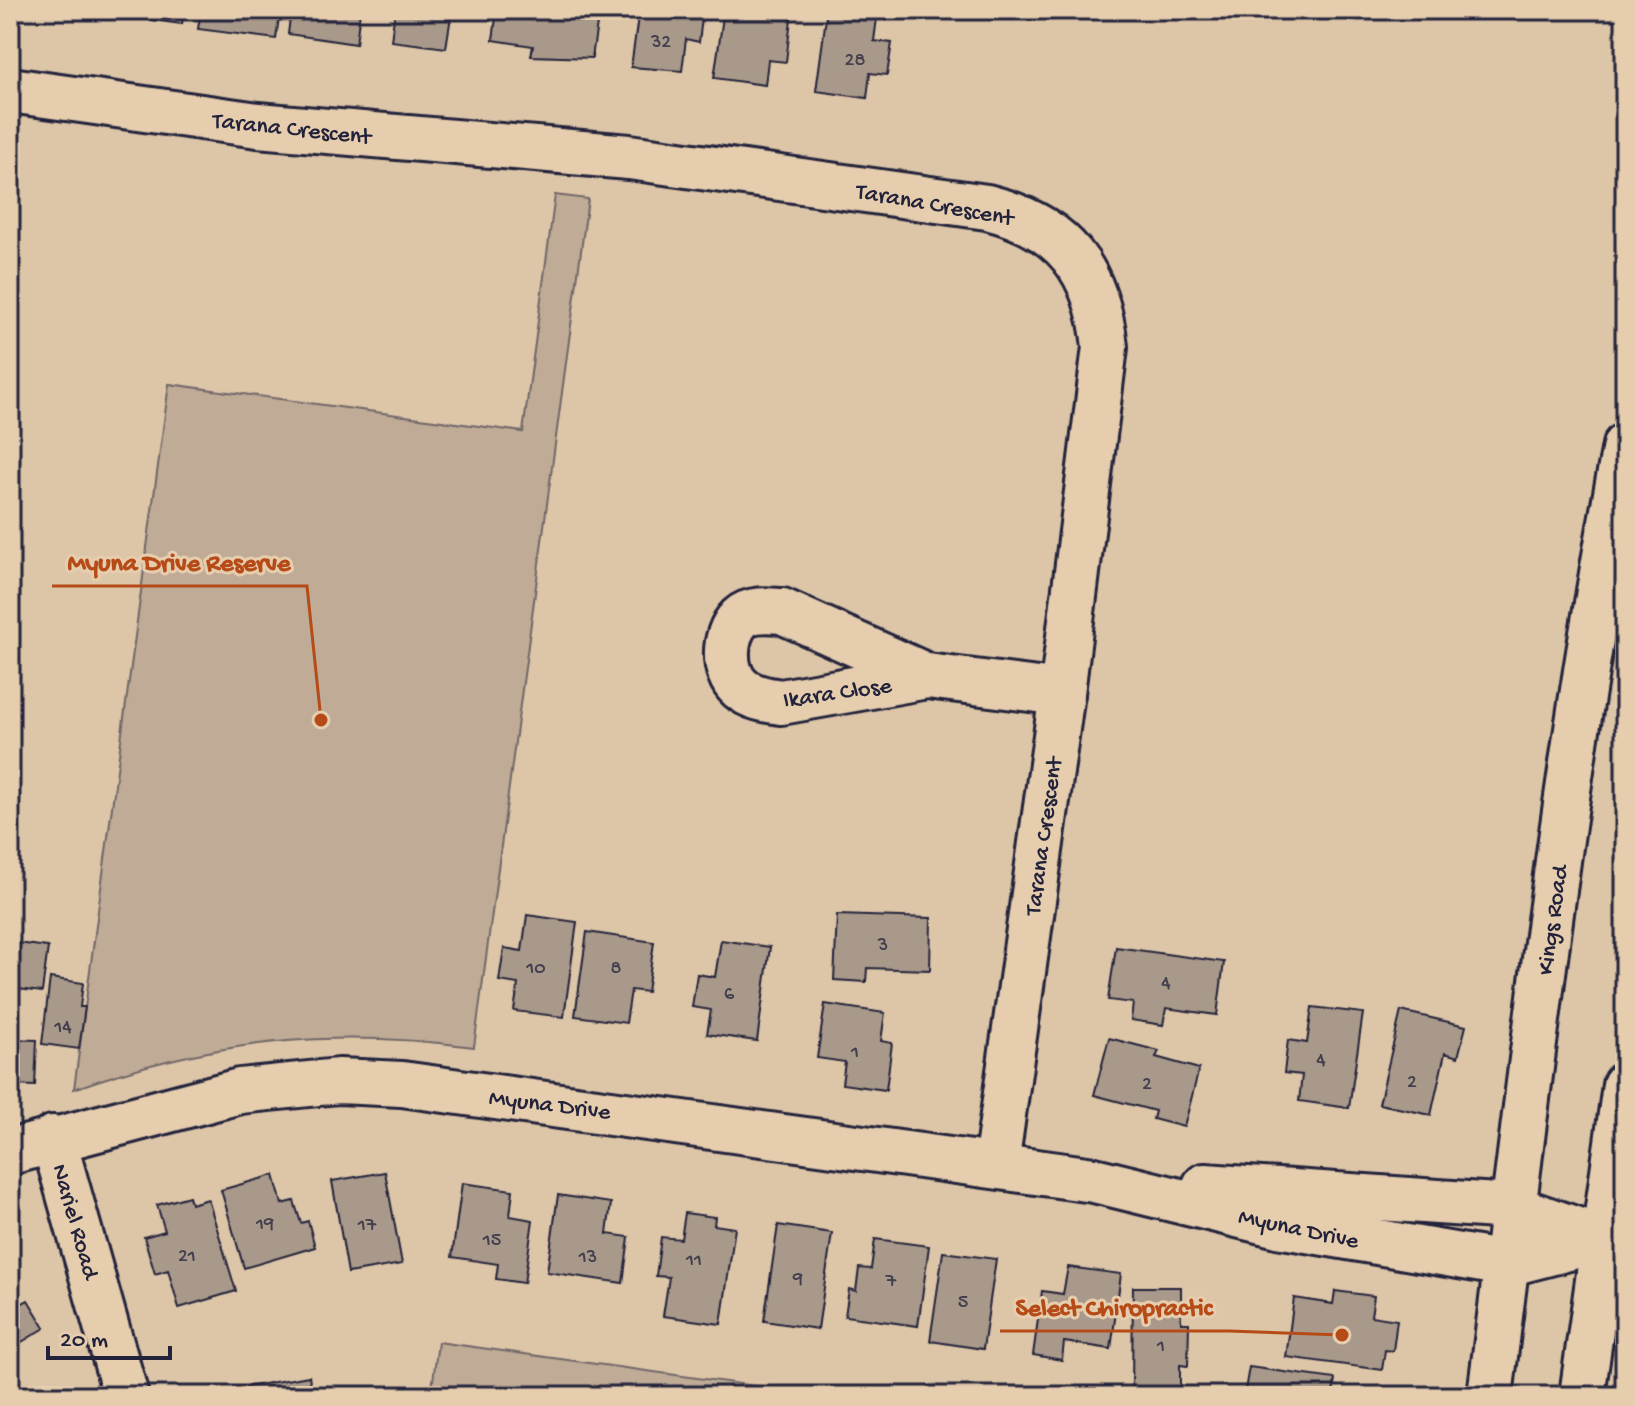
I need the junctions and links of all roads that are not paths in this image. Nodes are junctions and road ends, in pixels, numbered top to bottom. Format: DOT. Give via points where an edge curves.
graph roads {
  1 [pos="10,90"];
  2 [pos="1625,446"];
  3 [pos="927,676"];
  4 [pos="1062,693"];
  5 [pos="1625,1085"];
  6 [pos="53,1138"];
  7 [pos="10,1152"];
  8 [pos="996,1165"];
  9 [pos="1094,1180"];
  10 [pos="1511,1207"];
  11 [pos="1603,1239"];
  12 [pos="1506,1264"];
  13 [pos="126,1396"];
  14 [pos="1490,1396"];
  15 [pos="1582,1396"];
  1 -- 4 [label="street, Tarana Crescent" via="271,127 629,157 987,207 1032,221 1069,249 1084,270 1098,305 1105,347"];
  2 -- 10 [label="street, Kings Road" via="1581,712"];
  3 -- 4 [label="street"];
  4 -- 8 [label="street, Tarana Crescent"];
  5 -- 11 [label="street"];
  6 -- 7 [label="street, Myuna Drive"];
  6 -- 8 [label="street, Myuna Drive" via="240,1091 339,1081 496,1096"];
  6 -- 13 [label="street, Nariel Road"];
  8 -- 9 [label="street, Myuna Drive"];
  9 -- 10 [label="street, Myuna Drive"];
  9 -- 12 [label="street, Myuna Drive" via="1278,1225"];
  10 -- 11 [label="street, Myuna Drive"];
  10 -- 12 [label="street, Kings Road"];
  11 -- 12 [label="street"];
  11 -- 15 [label="street"];
  12 -- 14 [label="street, Kings Road"];
}
